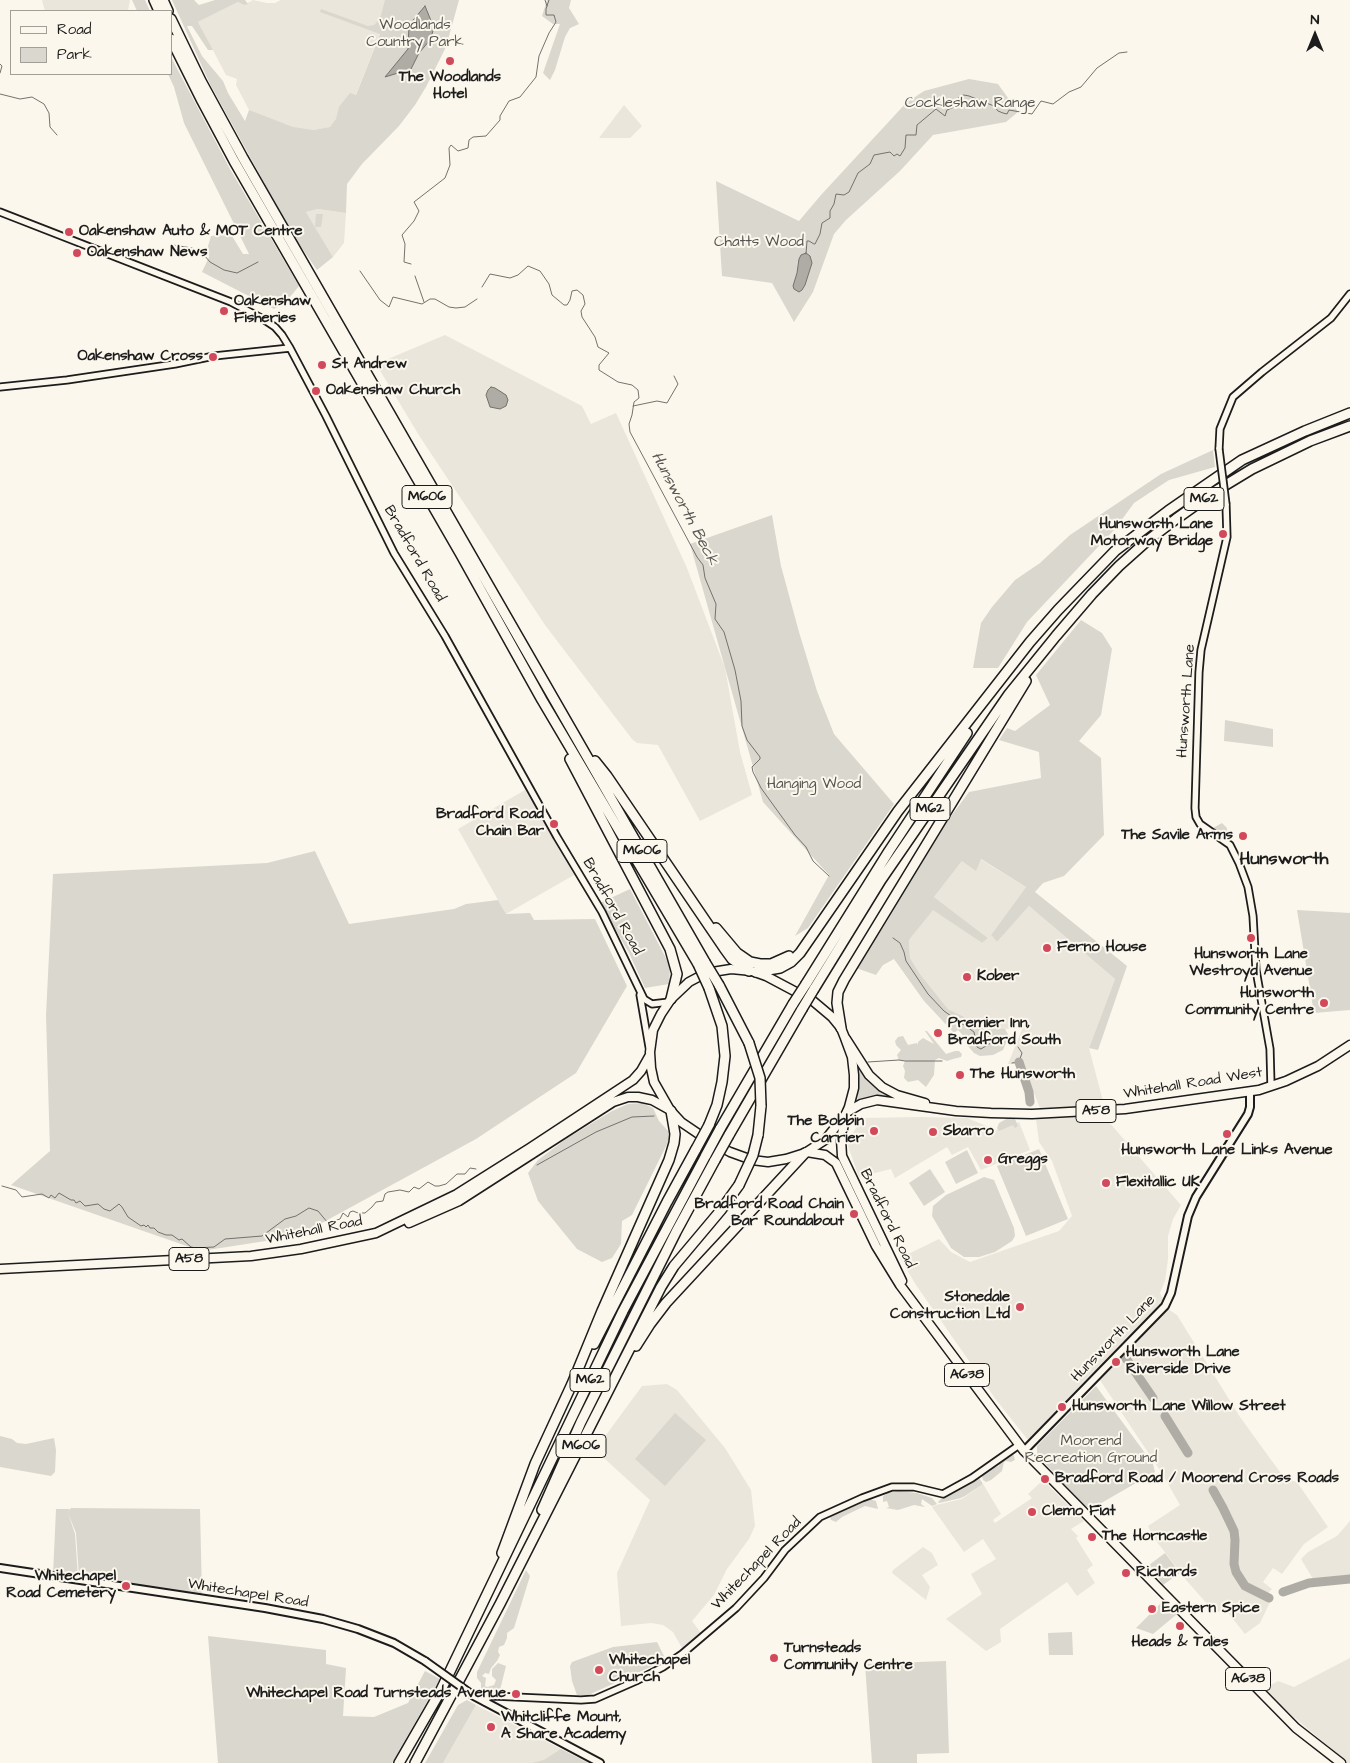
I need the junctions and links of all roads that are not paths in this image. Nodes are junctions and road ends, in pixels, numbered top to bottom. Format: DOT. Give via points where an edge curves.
graph roads {
  1 [pos="172,21"];
  2 [pos="172,41"];
  3 [pos="0,212"];
  4 [pos="307,280"];
  5 [pos="314,291"];
  6 [pos="1350,294"];
  7 [pos="290,348"];
  8 [pos="0,387"];
  9 [pos="1350,413"];
  10 [pos="1350,426"];
  11 [pos="1056,636"];
  12 [pos="1009,671"];
  13 [pos="542,700"];
  14 [pos="578,741"];
  15 [pos="689,895"];
  16 [pos="821,923"];
  17 [pos="702,963"];
  18 [pos="753,971"];
  19 [pos="638,986"];
  20 [pos="810,986"];
  21 [pos="670,1001"];
  22 [pos="841,1028"];
  23 [pos="845,1038"];
  24 [pos="1350,1045"];
  25 [pos="650,1053"];
  26 [pos="1271,1086"];
  27 [pos="1250,1091"];
  28 [pos="940,1108"];
  29 [pos="670,1110"];
  30 [pos="846,1113"];
  31 [pos="806,1153"];
  32 [pos="376,1233"];
  33 [pos="0,1269"];
  34 [pos="914,1305"];
  35 [pos="572,1384"];
  36 [pos="601,1407"];
  37 [pos="1022,1448"];
  38 [pos="0,1568"];
  39 [pos="500,1604"];
  40 [pos="481,1609"];
  41 [pos="484,1702"];
  42 [pos="399,1763"];
  43 [pos="416,1763"];
  44 [pos="600,1763"];
  45 [pos="1341,1763"];
  1 -- 4 [label="highway, M606"];
  2 -- 4 [label="highway, M606" via="211,119"];
  3 -- 7 [label="street, Bradford Road" via="231,302 270,323"];
  4 -- 5 [label="highway, M606"];
  5 -- 13 [label="highway, M606"];
  5 -- 14 [label="highway, M606"];
  6 -- 26 [label="street, Hunsworth Lane, bridge" via="1331,318 1233,397 1220,429 1227,537 1201,650 1195,808 1200,824 1230,845 1248,887 1256,970 1270,1049"];
  7 -- 8 [label="street"];
  7 -- 19 [label="street, Bradford Road" via="391,546 602,912"];
  9 -- 12 [label="highway, M62" via="1242,460 1161,516 1115,551 1083,583"];
  10 -- 11 [label="highway, M62" via="1252,469 1176,519 1119,566"];
  11 -- 20 [label="highway, M62" via="1009,694"];
  11 -- 22 [label="highway" via="986,744 844,980 836,1003"];
  12 -- 16 [label="highway" via="898,811"];
  12 -- 20 [label="highway, M62" via="889,851"];
  13 -- 17 [label="highway, M606"];
  13 -- 21 [label="highway, M606" via="563,748 670,949 676,974"];
  14 -- 15 [label="highway, M606" via="607,776"];
  14 -- 17 [label="highway, M606"];
  15 -- 16 [label="highway" via="738,953 755,964 771,964 786,958"];
  15 -- 18 [label="highway, M606" via="727,953"];
  16 -- 18 [label="highway" via="790,962 775,970"];
  17 -- 35 [label="highway, M606, bridge" via="722,1026 725,1056 721,1089 709,1124"];
  17 -- 36 [label="highway, M606, bridge" via="719,985 750,1043 760,1078 758,1135 739,1185 674,1266"];
  18 -- 21 [label="main road" via="727,969 706,973 689,982"];
  18 -- 22 [label="main road" via="780,982 813,1002"];
  19 -- 21 [label="street, Bradford Road" via="649,1003"];
  19 -- 25 [label="street, Bradford Road"];
  20 -- 39 [label="highway, M62, bridge" via="802,1009 676,1232 581,1422"];
  20 -- 40 [label="highway, M62, bridge" via="793,1004 720,1130 623,1311"];
  21 -- 25 [label="main road" via="655,1025"];
  22 -- 23 [label="main road"];
  23 -- 28 [label="main road, Whitehall Road West / A58" via="869,1075 882,1087"];
  23 -- 30 [label="main road, Bradford Road" via="852,1057 854,1081"];
  24 -- 26 [label="main road, Whitehall Road West / A58" via="1318,1066"];
  25 -- 29 [label="main road" via="654,1082"];
  25 -- 32 [label="main road, Whitehall Road / A58" via="633,1080 457,1194"];
  26 -- 27 [label="main road, Whitehall Road West / A58"];
  27 -- 28 [label="main road, Whitehall Road West / A58" via="1125,1109 1032,1114"];
  27 -- 37 [label="main road, Hunsworth Lane" via="1248,1114 1188,1216 1171,1293 1165,1306"];
  28 -- 30 [label="main road, Whitehall Road West / A58" via="877,1100"];
  29 -- 31 [label="main road" via="694,1132 740,1157 776,1162"];
  29 -- 32 [label="main road, A58" via="638,1096 613,1102 459,1201 418,1220"];
  29 -- 35 [label="highway" via="676,1134 670,1154"];
  30 -- 31 [label="main road" via="826,1140"];
  30 -- 34 [label="main road, Bradford Road / A638" via="841,1140 845,1163"];
  31 -- 34 [label="main road, Bradford Road" via="825,1156 836,1163 876,1246"];
  31 -- 36 [label="highway" via="666,1303"];
  32 -- 33 [label="main road, Whitehall Road / A58" via="301,1250 256,1255"];
  34 -- 37 [label="main road, Bradford Road / A638"];
  35 -- 40 [label="highway, M606" via="536,1464"];
  36 -- 39 [label="highway, M606"];
  37 -- 41 [label="street, Whitechapel Road" via="943,1494 914,1488 892,1488 820,1518 785,1550 736,1608 682,1654 636,1681 595,1699 493,1696"];
  37 -- 45 [label="main road, Bradford Road / A638" via="1296,1728"];
  38 -- 41 [label="main road, Whitechapel Road, bridge" via="265,1608 358,1628 425,1661"];
  39 -- 43 [label="highway, M62"];
  40 -- 42 [label="highway, M62" via="440,1692"];
  41 -- 44 [label="main road, Whitechapel Road"];
}
